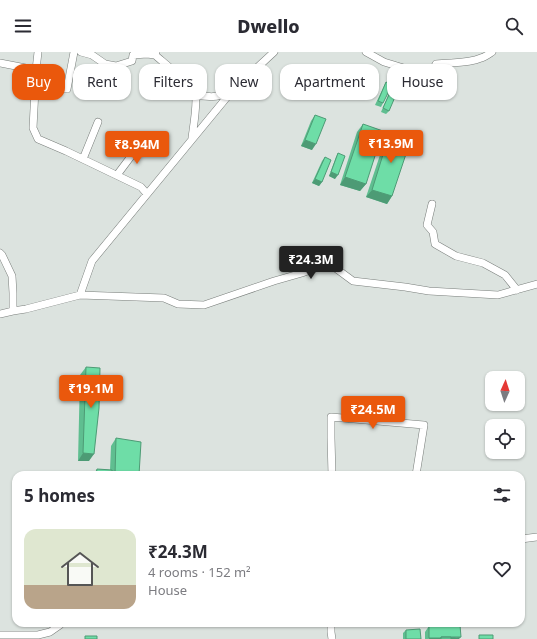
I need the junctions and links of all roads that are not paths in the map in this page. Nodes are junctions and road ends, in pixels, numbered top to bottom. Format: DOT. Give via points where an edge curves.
graph roads {
  1 [pos="38,52"];
  2 [pos="74,52"];
  3 [pos="81,52"];
  4 [pos="274,52"];
  5 [pos="366,52"];
  6 [pos="492,52"];
  7 [pos="155,54"];
  8 [pos="0,63"];
  9 [pos="37,64"];
  10 [pos="166,64"];
  11 [pos="261,64"];
  12 [pos="12,65"];
  13 [pos="65,89"];
  14 [pos="34,100"];
  15 [pos="196,100"];
  16 [pos="224,100"];
  17 [pos="98,122"];
  18 [pos="192,139"];
  19 [pos="141,144"];
  20 [pos="83,159"];
  21 [pos="117,175"];
  22 [pos="147,194"];
  23 [pos="432,204"];
  24 [pos="0,253"];
  25 [pos="537,284"];
  26 [pos="517,290"];
  27 [pos="80,295"];
  28 [pos="13,311"];
  29 [pos="0,314"];
  30 [pos="332,471"];
  31 [pos="417,471"];
  32 [pos="537,537"];
  33 [pos="525,538"];
  34 [pos="57,627"];
  35 [pos="331,627"];
  36 [pos="0,635"];
  37 [pos="332,639"];
  1 -- 9 [label="street"];
  2 -- 13 [label="street"];
  3 -- 7 [label="street" via="92,55 105,64 116,66 132,61 133,55"];
  4 -- 11 [label="street"];
  5 -- 6 [label="street" via="384,62 430,76 436,64 480,59"];
  7 -- 10 [label="street"];
  8 -- 12 [label="street"];
  14 -- 20 [label="street" via="33,128 38,139"];
  15 -- 18 [label="street"];
  16 -- 18 [label="street"];
  17 -- 20 [label="street"];
  18 -- 22 [label="street"];
  19 -- 21 [label="street"];
  20 -- 21 [label="street"];
  21 -- 22 [label="street" via="141,186"];
  22 -- 27 [label="street" via="92,261"];
  23 -- 26 [label="street" via="427,224 433,232 435,244 456,256 482,263 505,276"];
  24 -- 28 [label="street" via="12,276"];
  25 -- 26 [label="street"];
  26 -- 27 [label="street" via="498,296 429,291 353,281 334,267 318,267 204,305 178,304 164,298"];
  27 -- 28 [label="street"];
  28 -- 29 [label="street"];
  30 -- 31 [label="street" via="331,417 424,425"];
  32 -- 33 [label="street"];
  34 -- 36 [label="street" via="38,635"];
  35 -- 37 [label="street"];
}
